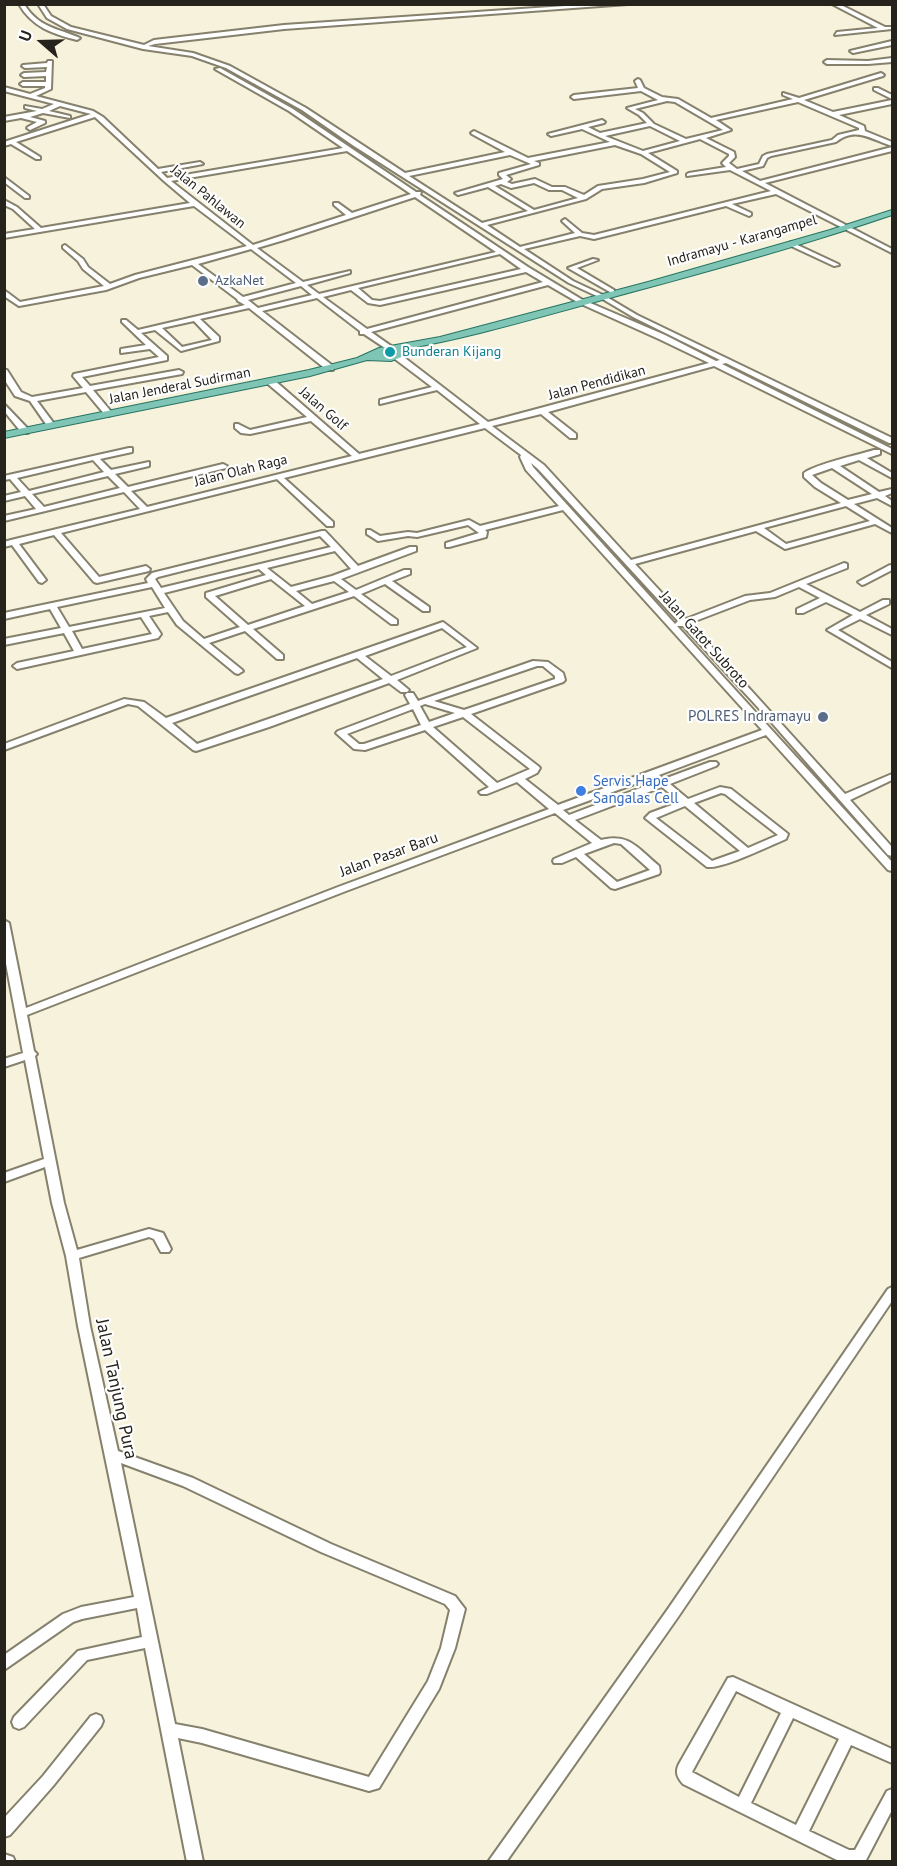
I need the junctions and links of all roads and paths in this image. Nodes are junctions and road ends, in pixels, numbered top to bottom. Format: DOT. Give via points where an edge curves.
graph roads {
  1 [pos="21,4"];
  2 [pos="40,4"];
  3 [pos="626,4"];
  4 [pos="834,4"];
  5 [pos="892,28"];
  6 [pos="885,29"];
  7 [pos="837,34"];
  8 [pos="860,42"];
  9 [pos="892,43"];
  10 [pos="143,47"];
  11 [pos="873,47"];
  12 [pos="853,51"];
  13 [pos="892,56"];
  14 [pos="892,60"];
  15 [pos="828,62"];
  16 [pos="863,65"];
  17 [pos="25,66"];
  18 [pos="49,74"];
  19 [pos="24,75"];
  20 [pos="638,81"];
  21 [pos="23,84"];
  22 [pos="48,84"];
  23 [pos="4,89"];
  24 [pos="642,89"];
  25 [pos="876,89"];
  26 [pos="784,94"];
  27 [pos="31,96"];
  28 [pos="574,97"];
  29 [pos="892,97"];
  30 [pos="665,99"];
  31 [pos="798,100"];
  32 [pos="892,102"];
  33 [pos="59,104"];
  34 [pos="27,107"];
  35 [pos="42,111"];
  36 [pos="834,114"];
  37 [pos="96,115"];
  38 [pos="23,117"];
  39 [pos="68,117"];
  40 [pos="4,118"];
  41 [pos="710,120"];
  42 [pos="602,122"];
  43 [pos="650,124"];
  44 [pos="583,127"];
  45 [pos="862,132"];
  46 [pos="474,133"];
  47 [pos="551,134"];
  48 [pos="600,135"];
  49 [pos="4,137"];
  50 [pos="702,138"];
  51 [pos="685,141"];
  52 [pos="12,142"];
  53 [pos="616,143"];
  54 [pos="4,144"];
  55 [pos="892,144"];
  56 [pos="346,149"];
  57 [pos="892,149"];
  58 [pos="511,153"];
  59 [pos="643,153"];
  60 [pos="38,158"];
  61 [pos="486,159"];
  62 [pos="527,160"];
  63 [pos="200,164"];
  64 [pos="495,164"];
  65 [pos="504,168"];
  66 [pos="733,170"];
  67 [pos="157,171"];
  68 [pos="511,171"];
  69 [pos="406,175"];
  70 [pos="689,175"];
  71 [pos="5,176"];
  72 [pos="166,180"];
  73 [pos="500,181"];
  74 [pos="758,183"];
  75 [pos="490,185"];
  76 [pos="15,188"];
  77 [pos="4,190"];
  78 [pos="426,192"];
  79 [pos="775,192"];
  80 [pos="458,193"];
  81 [pos="415,194"];
  82 [pos="27,196"];
  83 [pos="584,198"];
  84 [pos="4,202"];
  85 [pos="195,204"];
  86 [pos="336,204"];
  87 [pos="726,204"];
  88 [pos="892,210"];
  89 [pos="533,212"];
  90 [pos="749,214"];
  91 [pos="351,216"];
  92 [pos="565,221"];
  93 [pos="481,225"];
  94 [pos="840,228"];
  95 [pos="40,230"];
  96 [pos="580,234"];
  97 [pos="4,236"];
  98 [pos="791,244"];
  99 [pos="65,247"];
  100 [pos="251,248"];
  101 [pos="518,249"];
  102 [pos="892,251"];
  103 [pos="502,252"];
  104 [pos="892,256"];
  105 [pos="596,260"];
  106 [pos="193,263"];
  107 [pos="836,265"];
  108 [pos="542,266"];
  109 [pos="527,269"];
  110 [pos="348,272"];
  111 [pos="548,283"];
  112 [pos="300,285"];
  113 [pos="109,286"];
  114 [pos="352,287"];
  115 [pos="612,291"];
  116 [pos="4,292"];
  117 [pos="599,296"];
  118 [pos="315,297"];
  119 [pos="240,300"];
  120 [pos="581,301"];
  121 [pos="252,309"];
  122 [pos="196,319"];
  123 [pos="124,321"];
  124 [pos="157,328"];
  125 [pos="136,332"];
  126 [pos="363,332"];
  127 [pos="152,346"];
  128 [pos="124,351"];
  129 [pos="392,353"];
  130 [pos="722,363"];
  131 [pos="330,368"];
  132 [pos="4,372"];
  133 [pos="179,372"];
  134 [pos="271,382"];
  135 [pos="86,388"];
  136 [pos="437,388"];
  137 [pos="33,400"];
  138 [pos="383,402"];
  139 [pos="4,406"];
  140 [pos="542,411"];
  141 [pos="109,414"];
  142 [pos="313,418"];
  143 [pos="485,424"];
  144 [pos="51,425"];
  145 [pos="238,426"];
  146 [pos="25,431"];
  147 [pos="4,435"];
  148 [pos="573,436"];
  149 [pos="892,441"];
  150 [pos="129,450"];
  151 [pos="877,452"];
  152 [pos="892,452"];
  153 [pos="523,454"];
  154 [pos="357,456"];
  155 [pos="860,457"];
  156 [pos="95,458"];
  157 [pos="146,464"];
  158 [pos="833,465"];
  159 [pos="223,466"];
  160 [pos="110,473"];
  161 [pos="278,476"];
  162 [pos="892,476"];
  163 [pos="8,478"];
  164 [pos="125,490"];
  165 [pos="892,491"];
  166 [pos="27,493"];
  167 [pos="878,495"];
  168 [pos="4,499"];
  169 [pos="848,503"];
  170 [pos="892,504"];
  171 [pos="41,509"];
  172 [pos="145,509"];
  173 [pos="567,509"];
  174 [pos="4,519"];
  175 [pos="878,521"];
  176 [pos="330,524"];
  177 [pos="758,528"];
  178 [pos="481,530"];
  179 [pos="892,531"];
  180 [pos="56,532"];
  181 [pos="370,532"];
  182 [pos="14,542"];
  183 [pos="4,544"];
  184 [pos="449,545"];
  185 [pos="337,548"];
  186 [pos="413,549"];
  187 [pos="628,563"];
  188 [pos="260,566"];
  189 [pos="844,566"];
  190 [pos="890,568"];
  191 [pos="146,569"];
  192 [pos="357,570"];
  193 [pos="407,572"];
  194 [pos="879,574"];
  195 [pos="272,576"];
  196 [pos="335,578"];
  197 [pos="42,580"];
  198 [pos="892,580"];
  199 [pos="387,581"];
  200 [pos="862,582"];
  201 [pos="799,584"];
  202 [pos="157,588"];
  203 [pos="290,590"];
  204 [pos="355,593"];
  205 [pos="826,598"];
  206 [pos="889,599"];
  207 [pos="240,606"];
  208 [pos="53,607"];
  209 [pos="170,607"];
  210 [pos="312,608"];
  211 [pos="426,609"];
  212 [pos="226,610"];
  213 [pos="800,611"];
  214 [pos="144,615"];
  215 [pos="858,615"];
  216 [pos="4,616"];
  217 [pos="394,622"];
  218 [pos="684,623"];
  219 [pos="673,626"];
  220 [pos="248,628"];
  221 [pos="66,629"];
  222 [pos="892,632"];
  223 [pos="4,640"];
  224 [pos="204,642"];
  225 [pos="80,653"];
  226 [pos="358,655"];
  227 [pos="280,657"];
  228 [pos="892,665"];
  229 [pos="17,666"];
  230 [pos="238,670"];
  231 [pos="390,679"];
  232 [pos="404,690"];
  233 [pos="425,701"];
  234 [pos="414,705"];
  235 [pos="464,713"];
  236 [pos="165,722"];
  237 [pos="426,726"];
  238 [pos="767,731"];
  239 [pos="4,747"];
  240 [pos="713,764"];
  241 [pos="652,774"];
  242 [pos="892,777"];
  243 [pos="518,778"];
  244 [pos="663,784"];
  245 [pos="495,787"];
  246 [pos="484,792"];
  247 [pos="843,799"];
  248 [pos="685,802"];
  249 [pos="556,808"];
  250 [pos="568,819"];
  251 [pos="599,844"];
  252 [pos="747,852"];
  253 [pos="892,853"];
  254 [pos="577,854"];
  255 [pos="558,861"];
  256 [pos="892,868"];
  257 [pos="4,923"];
  258 [pos="23,1013"];
  259 [pos="31,1054"];
  260 [pos="4,1064"];
  261 [pos="51,1161"];
  262 [pos="4,1178"];
  263 [pos="165,1249"];
  264 [pos="72,1256"];
  265 [pos="892,1292"];
  266 [pos="111,1454"];
  267 [pos="142,1601"];
  268 [pos="151,1641"];
  269 [pos="4,1664"];
  270 [pos="790,1710"];
  271 [pos="96,1720"];
  272 [pos="19,1722"];
  273 [pos="169,1730"];
  274 [pos="848,1736"];
  275 [pos="892,1756"];
  276 [pos="892,1796"];
  277 [pos="742,1806"];
  278 [pos="4,1830"];
  279 [pos="799,1834"];
  280 [pos="195,1862"];
  281 [pos="496,1862"];
  1 -- 56 [label="street" via="32,19 57,33 218,69 291,110"];
  2 -- 10 [label="street" via="49,17 69,28"];
  3 -- 10 [label="street" via="284,27 154,42"];
  4 -- 6 [label="street"];
  5 -- 6 [label="street"];
  6 -- 7 [label="street"];
  8 -- 11 [label="street"];
  9 -- 11 [label="street"];
  10 -- 69 [label="street" via="193,55 228,67 304,109"];
  11 -- 12 [label="street"];
  11 -- 13 [label="street"];
  14 -- 16 [label="street"];
  15 -- 16 [label="street"];
  16 -- 31 [label="street" via="884,77"];
  17 -- 18 [label="street" via="50,63"];
  18 -- 19 [label="street"];
  18 -- 22 [label="street"];
  20 -- 24 [label="street"];
  21 -- 22 [label="street"];
  22 -- 27 [label="street" via="48,89"];
  23 -- 27 [label="street, Jalan Pahlawan"];
  24 -- 28 [label="street"];
  24 -- 30 [label="street"];
  25 -- 29 [label="street"];
  26 -- 31 [label="street"];
  27 -- 33 [label="street, Jalan Pahlawan"];
  30 -- 41 [label="street" via="676,100"];
  30 -- 43 [label="street" via="630,108"];
  31 -- 36 [label="street"];
  31 -- 41 [label="street"];
  32 -- 36 [label="street"];
  33 -- 35 [label="street"];
  33 -- 37 [label="street, Jalan Pahlawan"];
  34 -- 35 [label="street"];
  35 -- 38 [label="street"];
  35 -- 39 [label="street"];
  36 -- 45 [label="street" via="862,127"];
  37 -- 52 [label="street"];
  37 -- 67 [label="street, Jalan Pahlawan"];
  38 -- 40 [label="street" via="16,121"];
  38 -- 49 [label="street" via="43,122"];
  41 -- 50 [label="street" via="728,131"];
  42 -- 44 [label="street"];
  43 -- 48 [label="street"];
  43 -- 51 [label="street"];
  44 -- 47 [label="street"];
  44 -- 48 [label="street"];
  45 -- 55 [label="street"];
  45 -- 66 [label="street" via="769,155 760,165"];
  46 -- 58 [label="street"];
  48 -- 53 [label="street"];
  50 -- 51 [label="street"];
  50 -- 66 [label="street" via="732,153 725,163"];
  51 -- 59 [label="street"];
  52 -- 54 [label="street"];
  52 -- 60 [label="street"];
  53 -- 59 [label="street"];
  53 -- 62 [label="street"];
  56 -- 72 [label="street"];
  56 -- 81 [label="street"];
  57 -- 74 [label="street"];
  58 -- 61 [label="street"];
  58 -- 62 [label="street"];
  59 -- 83 [label="street" via="674,173 604,186"];
  61 -- 64 [label="street"];
  61 -- 69 [label="street"];
  62 -- 68 [label="street" via="537,165"];
  63 -- 67 [label="street"];
  65 -- 68 [label="street"];
  66 -- 70 [label="street"];
  66 -- 74 [label="street"];
  67 -- 72 [label="street, Jalan Pahlawan"];
  68 -- 73 [label="street" via="501,174 508,179"];
  69 -- 78 [label="street"];
  71 -- 76 [label="street"];
  72 -- 85 [label="street, Jalan Pahlawan"];
  73 -- 75 [label="street"];
  73 -- 83 [label="street" via="512,186 536,181"];
  74 -- 79 [label="street"];
  75 -- 80 [label="street"];
  75 -- 89 [label="street"];
  76 -- 77 [label="street"];
  76 -- 82 [label="street"];
  78 -- 81 [label="street"];
  78 -- 93 [label="street"];
  79 -- 87 [label="street"];
  79 -- 94 [label="street"];
  81 -- 91 [label="street"];
  81 -- 103 [label="street"];
  83 -- 89 [label="street"];
  84 -- 95 [label="street"];
  85 -- 95 [label="street"];
  85 -- 100 [label="street, Jalan Pahlawan"];
  86 -- 91 [label="street"];
  87 -- 90 [label="street"];
  87 -- 96 [label="street" via="592,237"];
  88 -- 94 [label="main road"];
  89 -- 93 [label="street"];
  91 -- 100 [label="street"];
  92 -- 96 [label="street"];
  93 -- 101 [label="street"];
  94 -- 98 [label="main road, Indramayu - Karangampel"];
  94 -- 102 [label="street"];
  94 -- 104 [label="street"];
  94 -- 115 [label="main road, Indramayu - Karangampel"];
  95 -- 97 [label="street"];
  96 -- 101 [label="street"];
  98 -- 107 [label="street"];
  98 -- 117 [label="main road, Indramayu - Karangampel"];
  99 -- 113 [label="street"];
  100 -- 106 [label="street"];
  100 -- 112 [label="street, Jalan Pahlawan"];
  101 -- 108 [label="street"];
  103 -- 109 [label="street"];
  103 -- 114 [label="street"];
  105 -- 115 [label="street" via="571,268"];
  106 -- 113 [label="street"];
  106 -- 119 [label="street"];
  108 -- 109 [label="street"];
  108 -- 117 [label="street"];
  109 -- 111 [label="street"];
  109 -- 114 [label="street" via="380,303 370,302"];
  110 -- 112 [label="street"];
  111 -- 120 [label="street"];
  111 -- 126 [label="street"];
  112 -- 118 [label="street, Jalan Pahlawan"];
  112 -- 119 [label="street"];
  113 -- 116 [label="street" via="17,304"];
  114 -- 118 [label="street"];
  115 -- 117 [label="main road, Indramayu - Karangampel"];
  117 -- 120 [label="main road, Indramayu - Karangampel"];
  117 -- 130 [label="street"];
  118 -- 121 [label="street"];
  118 -- 126 [label="street, Jalan Pahlawan"];
  119 -- 121 [label="street"];
  120 -- 129 [label="main road, Indramayu - Karangampel"];
  120 -- 130 [label="street"];
  121 -- 122 [label="street"];
  121 -- 131 [label="street"];
  122 -- 124 [label="street"];
  122 -- 124 [label="street" via="215,341 181,349"];
  123 -- 125 [label="street"];
  124 -- 125 [label="street"];
  125 -- 127 [label="street"];
  126 -- 129 [label="street, Jalan Pahlawan"];
  127 -- 128 [label="street"];
  127 -- 135 [label="street" via="163,359 77,376"];
  129 -- 131 [label="main road, Jalan Jenderal Sudirman"];
  129 -- 136 [label="street, Jalan Gatot Subroto"];
  130 -- 140 [label="street, Jalan Pendidikan"];
  130 -- 149 [label="street"];
  130 -- 152 [label="street"];
  131 -- 134 [label="main road, Jalan Jenderal Sudirman"];
  132 -- 137 [label="street" via="18,394"];
  133 -- 135 [label="street"];
  134 -- 141 [label="main road, Jalan Jenderal Sudirman"];
  134 -- 142 [label="street, Jalan Golf"];
  135 -- 137 [label="street"];
  135 -- 141 [label="street"];
  136 -- 138 [label="street"];
  136 -- 143 [label="street, Jalan Gatot Subroto"];
  137 -- 144 [label="street"];
  139 -- 146 [label="street"];
  140 -- 143 [label="street, Jalan Pendidikan"];
  140 -- 148 [label="street"];
  141 -- 144 [label="main road, Jalan Jenderal Sudirman"];
  142 -- 145 [label="street" via="250,432"];
  142 -- 154 [label="street, Jalan Golf"];
  143 -- 153 [label="street, Jalan Gatot Subroto"];
  143 -- 154 [label="street, Jalan Olah Raga"];
  144 -- 146 [label="main road, Jalan Jenderal Sudirman"];
  146 -- 147 [label="main road, Jalan Jenderal Sudirman"];
  150 -- 156 [label="street"];
  151 -- 155 [label="street"];
  153 -- 173 [label="street, Jalan Gatot Subroto" via="529,468"];
  153 -- 187 [label="street, Jalan Gatot Subroto" via="541,467"];
  154 -- 161 [label="street, Jalan Olah Raga"];
  155 -- 158 [label="street"];
  155 -- 162 [label="street"];
  156 -- 160 [label="street"];
  156 -- 163 [label="street"];
  157 -- 160 [label="street"];
  158 -- 167 [label="street"];
  158 -- 169 [label="street" via="807,476"];
  159 -- 164 [label="street"];
  160 -- 164 [label="street"];
  160 -- 166 [label="street"];
  161 -- 172 [label="street, Jalan Olah Raga"];
  161 -- 176 [label="street"];
  163 -- 166 [label="street"];
  164 -- 171 [label="street"];
  164 -- 172 [label="street"];
  165 -- 167 [label="street"];
  166 -- 168 [label="street"];
  166 -- 171 [label="street"];
  167 -- 169 [label="street"];
  167 -- 170 [label="street"];
  169 -- 175 [label="street"];
  169 -- 177 [label="street"];
  171 -- 174 [label="street"];
  172 -- 180 [label="street, Jalan Olah Raga"];
  173 -- 178 [label="street"];
  173 -- 219 [label="street, Jalan Gatot Subroto"];
  175 -- 177 [label="street" via="784,547"];
  175 -- 179 [label="street"];
  177 -- 187 [label="street"];
  178 -- 181 [label="street" via="472,523 464,523 380,539"];
  178 -- 184 [label="street" via="483,535"];
  180 -- 182 [label="street, Jalan Olah Raga"];
  180 -- 191 [label="street" via="97,580"];
  182 -- 183 [label="street, Jalan Olah Raga"];
  182 -- 197 [label="street"];
  185 -- 188 [label="street"];
  185 -- 192 [label="street"];
  185 -- 202 [label="street" via="322,533 155,574 150,579"];
  186 -- 192 [label="street"];
  187 -- 218 [label="street, Jalan Gatot Subroto"];
  188 -- 195 [label="street"];
  188 -- 202 [label="street"];
  189 -- 201 [label="street"];
  190 -- 194 [label="street"];
  192 -- 196 [label="street"];
  193 -- 199 [label="street"];
  194 -- 198 [label="street"];
  194 -- 200 [label="street"];
  195 -- 203 [label="street"];
  195 -- 212 [label="street" via="209,595"];
  196 -- 203 [label="street"];
  196 -- 204 [label="street"];
  199 -- 204 [label="street"];
  199 -- 211 [label="street"];
  201 -- 205 [label="street"];
  201 -- 218 [label="street" via="772,595 748,598"];
  202 -- 208 [label="street"];
  202 -- 209 [label="street"];
  203 -- 210 [label="street"];
  204 -- 210 [label="street"];
  204 -- 217 [label="street"];
  205 -- 213 [label="street"];
  205 -- 215 [label="street"];
  206 -- 215 [label="street"];
  207 -- 212 [label="street"];
  208 -- 216 [label="street"];
  208 -- 221 [label="street"];
  209 -- 214 [label="street"];
  209 -- 221 [label="street"];
  209 -- 224 [label="street" via="180,623"];
  210 -- 220 [label="street"];
  212 -- 220 [label="street"];
  214 -- 221 [label="street"];
  214 -- 225 [label="street" via="155,636"];
  215 -- 222 [label="street"];
  215 -- 228 [label="street" via="831,630"];
  218 -- 219 [label="street"];
  218 -- 247 [label="street, Jalan Gatot Subroto"];
  219 -- 238 [label="street, Jalan Gatot Subroto"];
  220 -- 224 [label="street"];
  220 -- 227 [label="street"];
  221 -- 223 [label="street"];
  221 -- 225 [label="street"];
  224 -- 230 [label="street"];
  225 -- 229 [label="street"];
  226 -- 231 [label="street"];
  226 -- 231 [label="street" via="443,625 473,648"];
  226 -- 236 [label="street"];
  231 -- 232 [label="street"];
  231 -- 236 [label="street" via="196,747"];
  233 -- 234 [label="street" via="410,695"];
  233 -- 235 [label="street"];
  233 -- 235 [label="street" via="536,663 546,664 562,678"];
  234 -- 237 [label="street"];
  234 -- 237 [label="street" via="341,733 361,748"];
  235 -- 237 [label="street"];
  235 -- 243 [label="street" via="535,768"];
  236 -- 239 [label="street" via="141,704 128,701"];
  237 -- 245 [label="street"];
  238 -- 241 [label="street, Jalan Pasar Baru"];
  238 -- 256 [label="street, Jalan Gatot Subroto"];
  240 -- 244 [label="street"];
  241 -- 244 [label="street"];
  241 -- 249 [label="street, Jalan Pasar Baru"];
  242 -- 247 [label="street"];
  243 -- 245 [label="street"];
  243 -- 249 [label="street"];
  244 -- 248 [label="street"];
  244 -- 250 [label="street"];
  245 -- 246 [label="street"];
  247 -- 253 [label="street, Jalan Gatot Subroto"];
  248 -- 252 [label="street"];
  248 -- 252 [label="street" via="650,819 711,865"];
  248 -- 252 [label="street" via="727,790 783,834"];
  249 -- 250 [label="street"];
  249 -- 258 [label="street, Jalan Pasar Baru"];
  250 -- 251 [label="street"];
  251 -- 254 [label="street"];
  251 -- 254 [label="street" via="624,842 655,872 615,886"];
  254 -- 255 [label="street"];
  257 -- 258 [label="street, Jalan Tanjung Pura"];
  258 -- 259 [label="street, Jalan Tanjung Pura"];
  259 -- 260 [label="street"];
  259 -- 261 [label="street, Jalan Tanjung Pura"];
  261 -- 262 [label="street"];
  261 -- 264 [label="street, Jalan Tanjung Pura"];
  263 -- 264 [label="street" via="157,1234 149,1233"];
  264 -- 266 [label="street, Jalan Tanjung Pura"];
  265 -- 281 [label="street" via="673,1613"];
  266 -- 267 [label="street, Jalan Tanjung Pura"];
  266 -- 273 [label="street" via="188,1482 326,1548 450,1600 458,1609 434,1684 374,1783"];
  267 -- 268 [label="street, Jalan Tanjung Pura"];
  267 -- 269 [label="street" via="68,1618"];
  268 -- 272 [label="street" via="83,1655"];
  268 -- 273 [label="street, Jalan Tanjung Pura"];
  270 -- 274 [label="street"];
  270 -- 277 [label="street"];
  270 -- 277 [label="street" via="733,1683 684,1768 688,1779"];
  271 -- 278 [label="street"];
  273 -- 280 [label="street, Jalan Tanjung Pura"];
  274 -- 275 [label="street"];
  274 -- 279 [label="street"];
  276 -- 279 [label="street" via="859,1857 848,1857"];
  277 -- 279 [label="street"];
}
